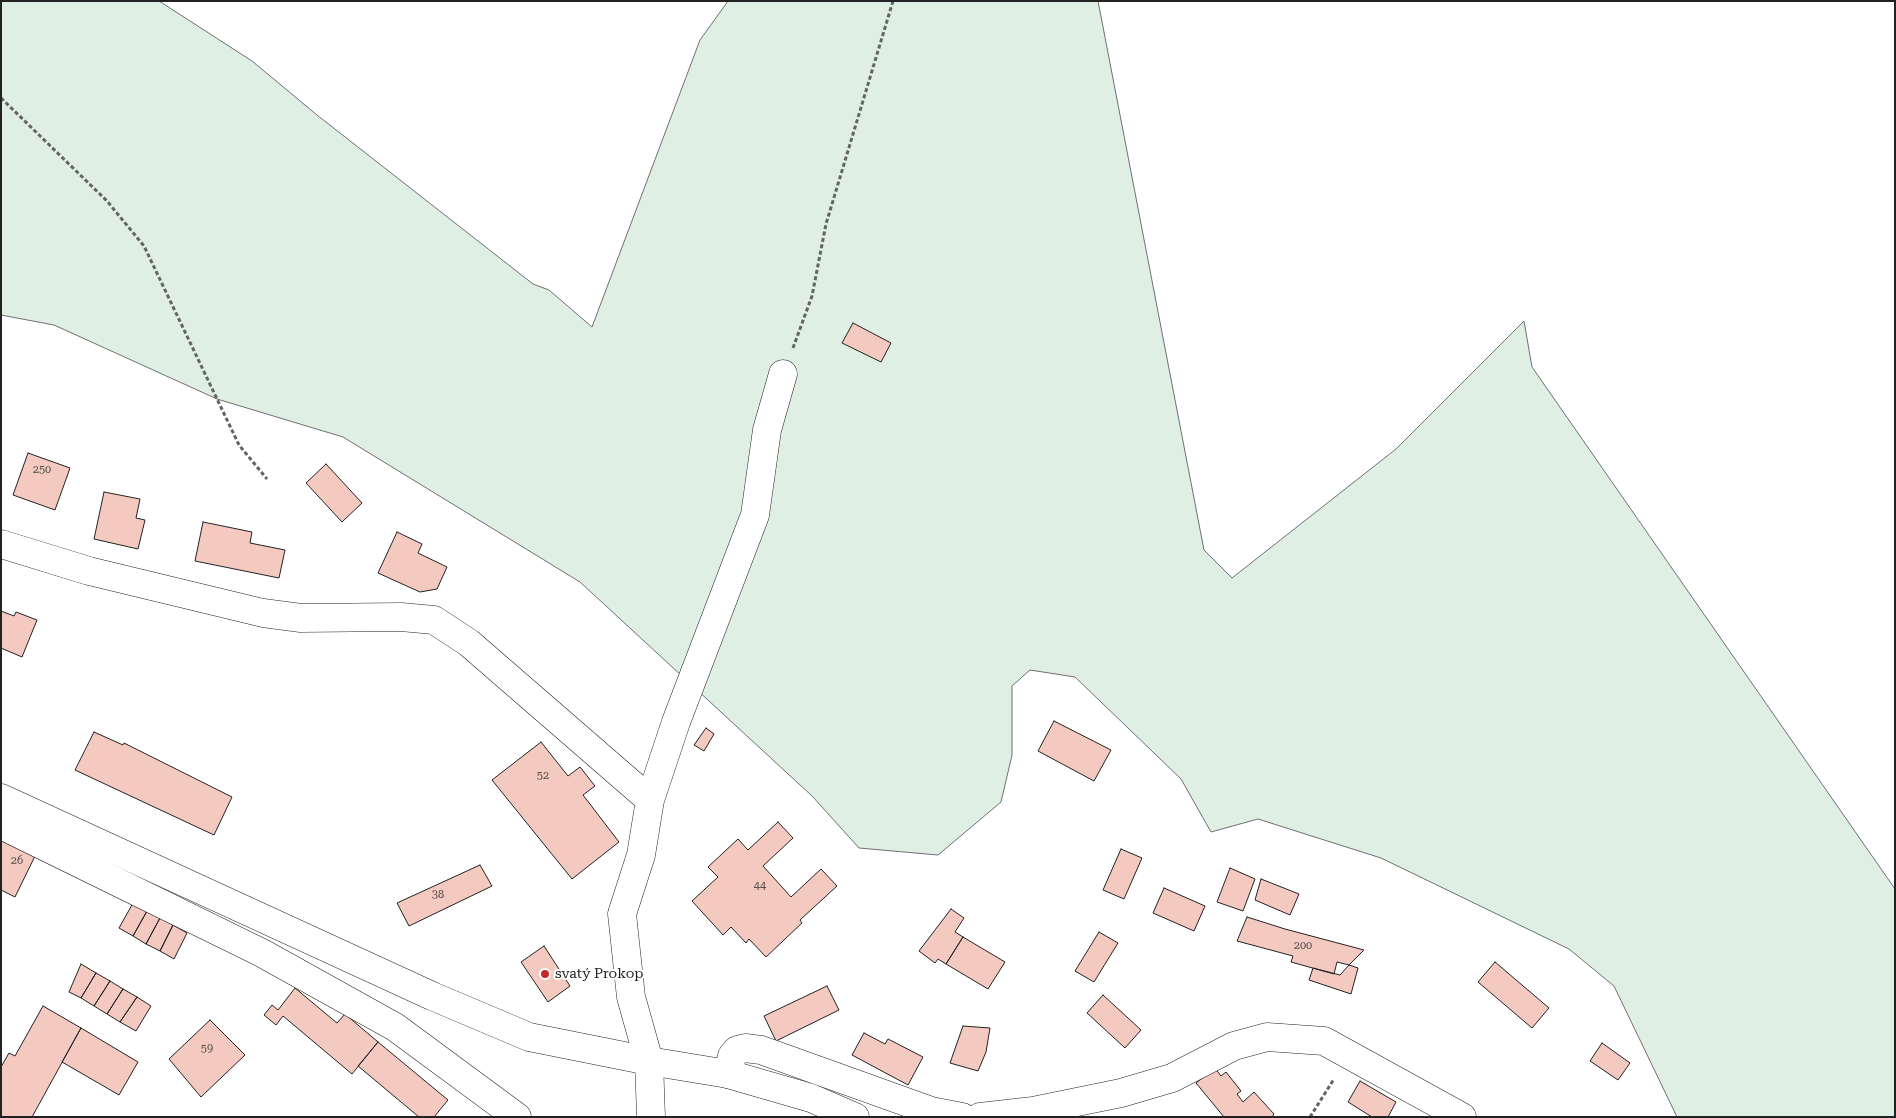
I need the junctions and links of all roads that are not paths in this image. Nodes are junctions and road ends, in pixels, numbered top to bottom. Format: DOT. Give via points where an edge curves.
graph roads {
  1 [pos="783,374"];
  2 [pos="1,544"];
  3 [pos="1,798"];
  4 [pos="650,800"];
  5 [pos="1,825"];
  6 [pos="649,1061"];
  7 [pos="728,1074"];
  8 [pos="517,1117"];
  9 [pos="651,1117"];
  10 [pos="855,1117"];
  11 [pos="962,1117"];
  12 [pos="980,1117"];
  13 [pos="1462,1117"];
  1 -- 4 [label="street" via="767,430 755,515 676,722"];
  2 -- 4 [label="street" via="89,571 263,613 301,618 401,617 434,620 469,643"];
  3 -- 6 [label="street" via="432,996 529,1037"];
  4 -- 6 [label="street" via="641,855 622,914 632,997"];
  5 -- 8 [label="street" via="262,953 396,1027"];
  6 -- 7 [label="street"];
  6 -- 9 [label="street"];
  7 -- 10 [label="street" via="811,1098"];
  7 -- 11 [label="street" via="732,1056 738,1050 761,1050 931,1111"];
  12 -- 13 [label="street" via="1033,1111 1121,1093 1172,1078 1234,1046 1267,1037 1324,1041"];
}
